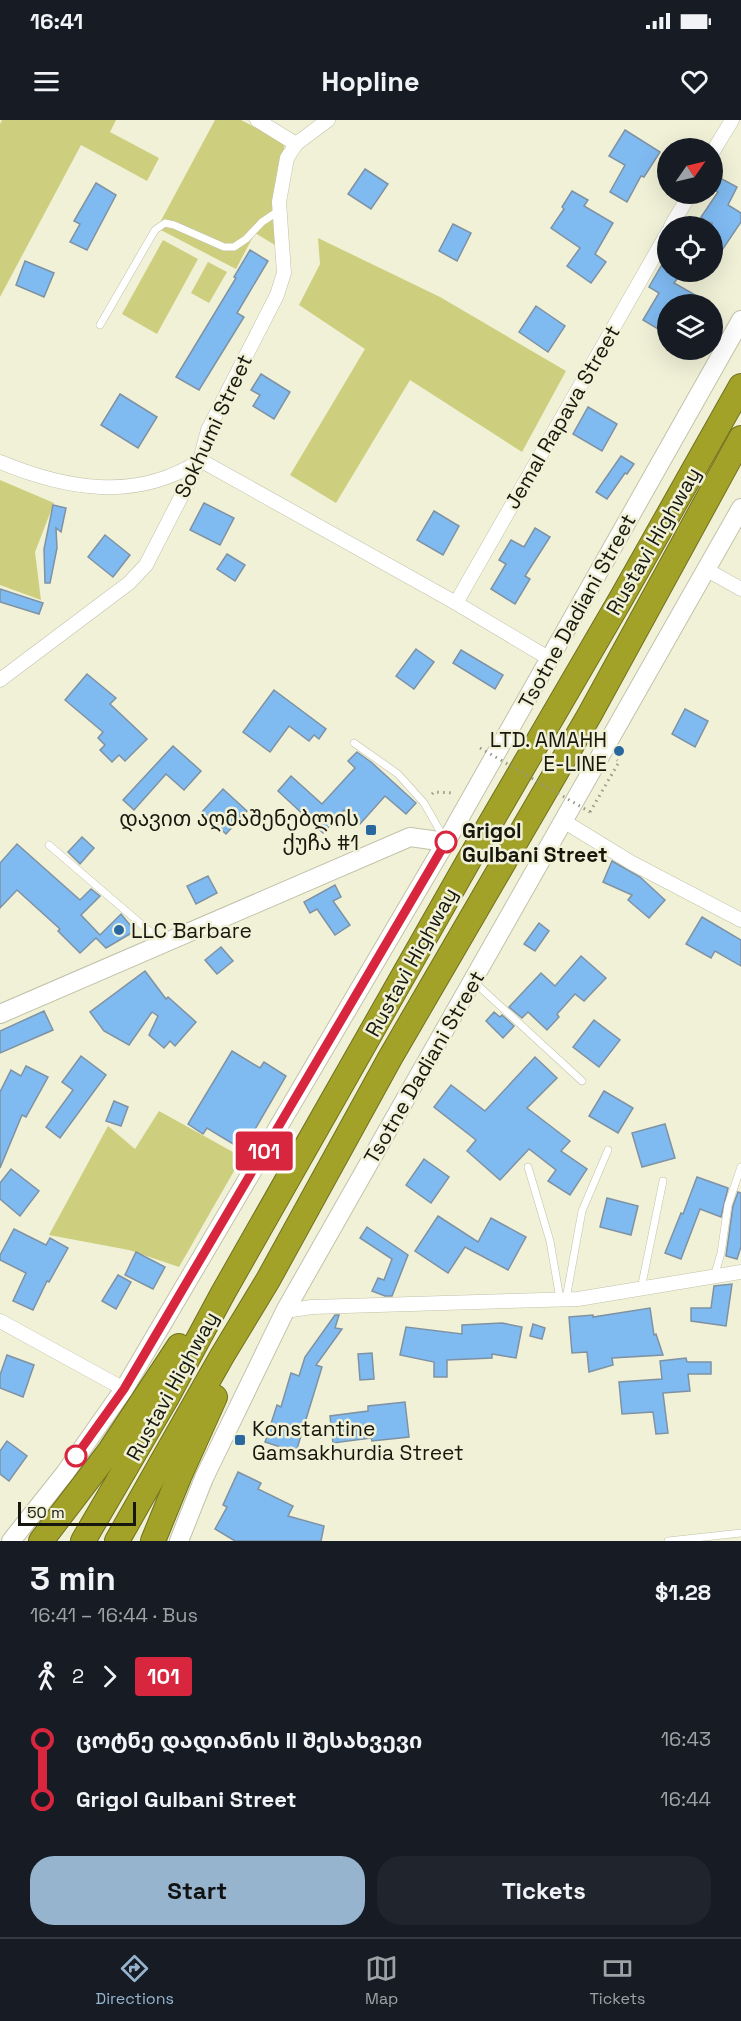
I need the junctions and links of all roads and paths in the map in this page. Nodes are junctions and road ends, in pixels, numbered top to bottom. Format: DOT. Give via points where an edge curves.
graph roads {
  1 [pos="257,120"];
  2 [pos="328,120"];
  3 [pos="732,120"];
  4 [pos="721,138"];
  5 [pos="296,144"];
  6 [pos="279,210"];
  7 [pos="657,251"];
  8 [pos="741,320"];
  9 [pos="100,325"];
  10 [pos="741,386"];
  11 [pos="741,438"];
  12 [pos="200,460"];
  13 [pos="0,462"];
  14 [pos="741,508"];
  15 [pos="707,570"];
  16 [pos="741,589"];
  17 [pos="456,603"];
  18 [pos="550,659"];
  19 [pos="0,680"];
  20 [pos="354,743"];
  21 [pos="480,748"];
  22 [pos="619,762"];
  23 [pos="453,794"];
  24 [pos="424,803"];
  25 [pos="565,822"];
  26 [pos="446,842"];
  27 [pos="49,845"];
  28 [pos="741,920"];
  29 [pos="164,943"];
  30 [pos="472,981"];
  31 [pos="0,1014"];
  32 [pos="582,1081"];
  33 [pos="609,1150"];
  34 [pos="528,1167"];
  35 [pos="741,1167"];
  36 [pos="663,1181"];
  37 [pos="741,1272"];
  38 [pos="714,1277"];
  39 [pos="268,1280"];
  40 [pos="641,1289"];
  41 [pos="224,1293"];
  42 [pos="563,1299"];
  43 [pos="285,1311"];
  44 [pos="0,1321"];
  45 [pos="124,1389"];
  46 [pos="741,1533"];
  47 [pos="11,1541"];
  48 [pos="41,1541"];
  49 [pos="84,1541"];
  50 [pos="117,1541"];
  51 [pos="153,1541"];
  52 [pos="179,1541"];
  53 [pos="668,1541"];
  1 -- 5 [label="street"];
  2 -- 5 [label="street"];
  3 -- 4 [label="street"];
  5 -- 6 [label="street, Sokhumi Street" via="287,158"];
  6 -- 9 [label="lane" via="234,247 224,248 165,223 154,230"];
  6 -- 12 [label="street, Sokhumi Street" via="284,273 277,295 208,430"];
  7 -- 17 [label="street, Jemal Rapava Street"];
  8 -- 18 [label="street, Tsotne Dadiani Street"];
  10 -- 41 [label="highway, Rustavi Highway"];
  11 -- 39 [label="highway, Rustavi Highway" via="590,714 390,1058"];
  12 -- 13 [label="street" via="182,472 133,486 98,487 64,483"];
  12 -- 17 [label="street"];
  12 -- 19 [label="street, Sokhumi Street" via="146,565 129,583"];
  14 -- 15 [label="street, Tsotne Dadiani Street"];
  15 -- 16 [label="street"];
  15 -- 25 [label="street, Tsotne Dadiani Street"];
  17 -- 18 [label="street"];
  18 -- 26 [label="street, Tsotne Dadiani Street"];
  20 -- 24 [label="lane" via="398,774"];
  21 -- 22 [label="path, bridge" via="590,812"];
  23 -- 24 [label="path" via="434,792"];
  24 -- 26 [label="lane"];
  25 -- 28 [label="street" via="632,863"];
  25 -- 30 [label="street, Tsotne Dadiani Street"];
  26 -- 29 [label="street" via="410,837"];
  26 -- 45 [label="street, Tsotne Dadiani Street"];
  27 -- 29 [label="lane"];
  29 -- 31 [label="street"];
  30 -- 32 [label="lane"];
  30 -- 43 [label="street, Tsotne Dadiani Street"];
  33 -- 42 [label="lane" via="582,1211"];
  34 -- 42 [label="lane"];
  35 -- 38 [label="lane" via="728,1205"];
  36 -- 40 [label="lane"];
  37 -- 38 [label="street"];
  38 -- 40 [label="street"];
  39 -- 50 [label="highway, Rustavi Highway"];
  39 -- 51 [label="highway"];
  40 -- 42 [label="street"];
  41 -- 48 [label="highway" via="183,1340 109,1452"];
  41 -- 49 [label="highway, Rustavi Highway"];
  42 -- 43 [label="street"];
  43 -- 52 [label="street, Tsotne Dadiani Street" via="204,1478"];
  44 -- 45 [label="street"];
  45 -- 47 [label="street, Tsotne Dadiani Street"];
  46 -- 53 [label="lane"];
}
